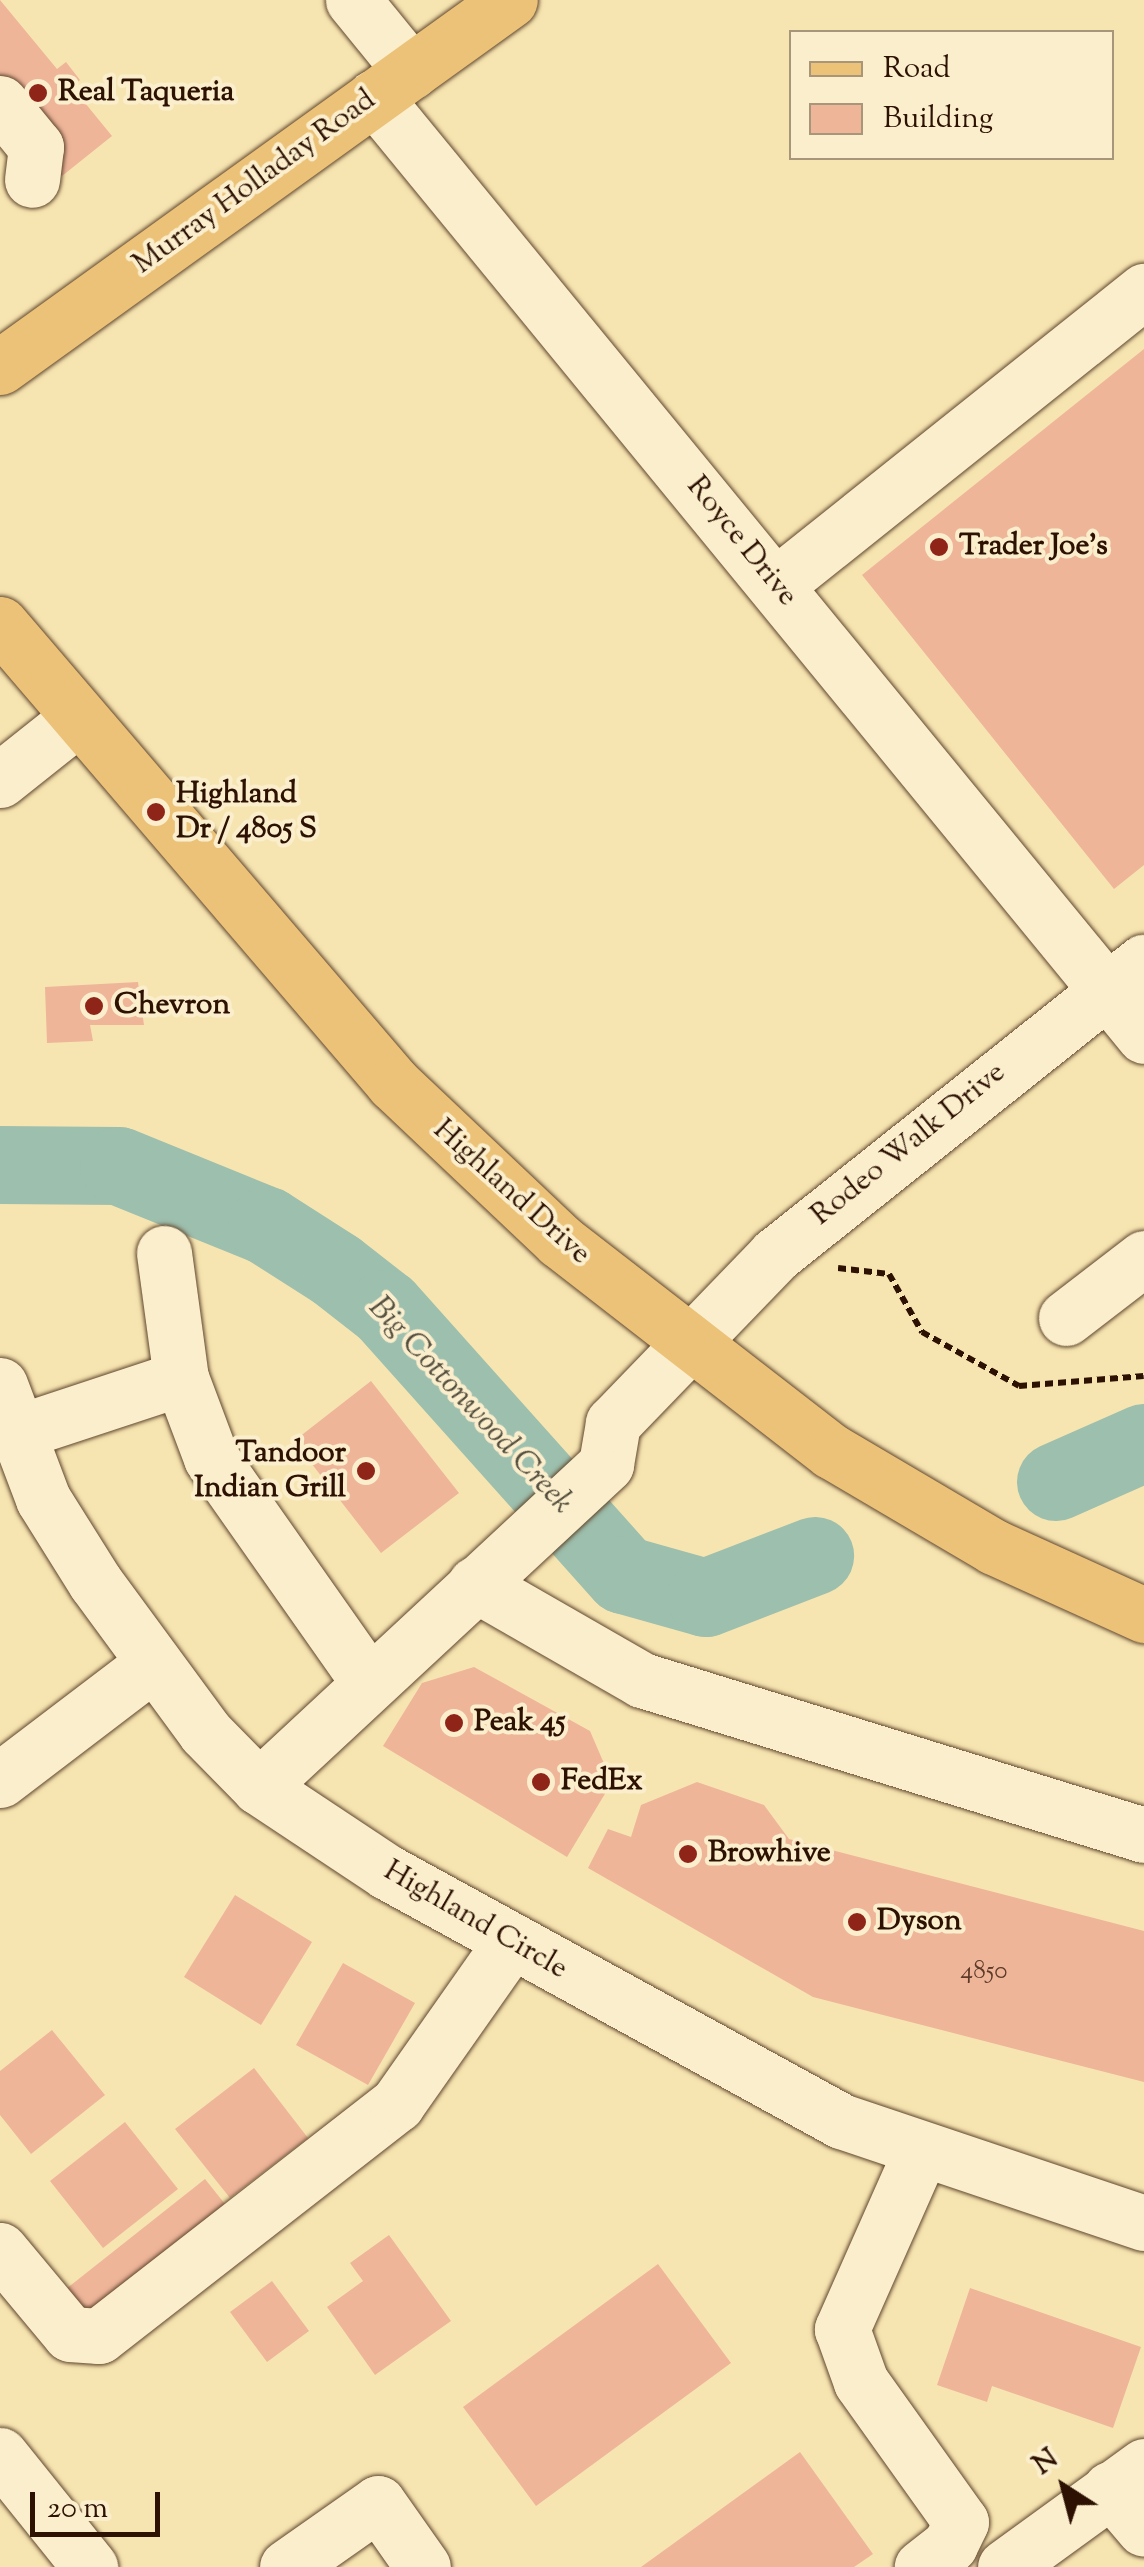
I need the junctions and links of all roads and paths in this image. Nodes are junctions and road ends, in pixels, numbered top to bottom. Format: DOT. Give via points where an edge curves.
graph roads {
  1 [pos="353,0"];
  2 [pos="510,0"];
  3 [pos="392,84"];
  4 [pos="0,103"];
  5 [pos="32,180"];
  6 [pos="1144,291"];
  7 [pos="0,366"];
  8 [pos="777,584"];
  9 [pos="0,624"];
  10 [pos="78,718"];
  11 [pos="0,780"];
  12 [pos="1125,975"];
  13 [pos="1144,1036"];
  14 [pos="164,1253"];
  15 [pos="1144,1258"];
  16 [pos="834,1268"];
  17 [pos="1066,1318"];
  18 [pos="688,1345"];
  19 [pos="1144,1376"];
  20 [pos="180,1378"];
  21 [pos="8,1409"];
  22 [pos="475,1584"];
  23 [pos="1144,1615"];
  24 [pos="152,1664"];
  25 [pos="370,1683"];
  26 [pos="0,1780"];
  27 [pos="259,1787"];
  28 [pos="1144,1835"];
  29 [pos="511,1942"];
  30 [pos="920,2153"];
  31 [pos="1144,2223"];
  32 [pos="0,2250"];
  33 [pos="0,2455"];
  34 [pos="1133,2494"];
  35 [pos="90,2567"];
  36 [pos="287,2567"];
  37 [pos="423,2567"];
  38 [pos="922,2567"];
  39 [pos="1005,2567"];
  1 -- 3 [label="street, Royce Drive"];
  2 -- 3 [label="main road, Murray Holladay Road"];
  3 -- 7 [label="main road, Murray Holladay Road"];
  3 -- 8 [label="street, Royce Drive"];
  4 -- 5 [label="street" via="36,147"];
  6 -- 8 [label="street"];
  8 -- 12 [label="street, Royce Drive"];
  9 -- 10 [label="main road, Highland Drive"];
  10 -- 11 [label="street"];
  10 -- 18 [label="main road, Highland Drive" via="394,1084"];
  12 -- 13 [label="street, Royce Drive"];
  12 -- 18 [label="street, Rodeo Walk Drive" via="775,1255"];
  14 -- 20 [label="street"];
  15 -- 17 [label="street"];
  16 -- 19 [label="path" via="888,1274 907,1319 1002,1380 1044,1388"];
  18 -- 22 [label="street, Rodeo Walk Drive" via="612,1423 606,1464"];
  18 -- 23 [label="main road, Highland Drive" via="914,1503"];
  20 -- 21 [label="street"];
  20 -- 25 [label="street" via="211,1458"];
  21 -- 24 [label="street, Highland Circle" via="43,1498"];
  22 -- 25 [label="street"];
  22 -- 28 [label="street" via="642,1680"];
  24 -- 26 [label="street"];
  24 -- 27 [label="street, Highland Circle"];
  25 -- 27 [label="street"];
  27 -- 29 [label="street, Highland Circle"];
  29 -- 30 [label="street, Highland Circle" via="769,2086"];
  29 -- 32 [label="street" via="397,2104 99,2336 70,2334"];
  30 -- 31 [label="street, Highland Circle"];
  30 -- 38 [label="street" via="842,2329 860,2382 961,2522 950,2545"];
  33 -- 35 [label="street"];
  34 -- 39 [label="street"];
  36 -- 37 [label="street" via="378,2504"];
}
